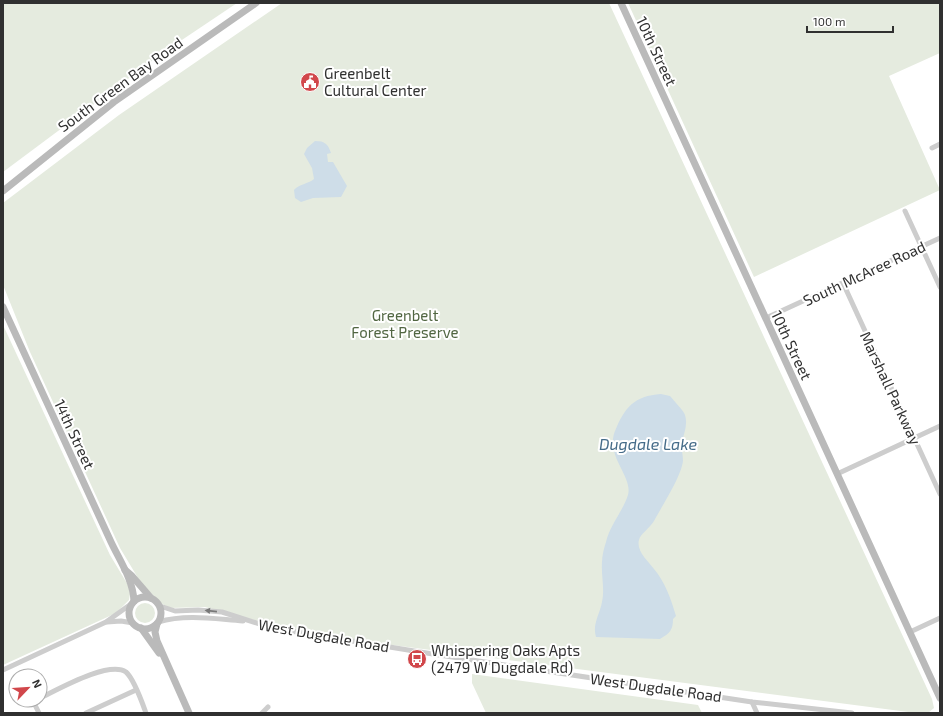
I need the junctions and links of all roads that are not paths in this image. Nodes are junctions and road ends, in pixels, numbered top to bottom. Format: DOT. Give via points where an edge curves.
graph roads {
  1 [pos="256,3"];
  2 [pos="621,3"];
  3 [pos="940,144"];
  4 [pos="932,148"];
  5 [pos="3,191"];
  6 [pos="905,211"];
  7 [pos="940,238"];
  8 [pos="921,247"];
  9 [pos="843,283"];
  10 [pos="940,287"];
  11 [pos="3,307"];
  12 [pos="766,318"];
  13 [pos="940,426"];
  14 [pos="914,438"];
  15 [pos="837,474"];
  16 [pos="940,494"];
  17 [pos="125,570"];
  18 [pos="151,598"];
  19 [pos="133,603"];
  20 [pos="160,606"];
  21 [pos="940,618"];
  22 [pos="248,621"];
  23 [pos="106,622"];
  24 [pos="133,623"];
  25 [pos="158,623"];
  26 [pos="141,628"];
  27 [pos="910,632"];
  28 [pos="163,658"];
  29 [pos="3,670"];
  30 [pos="136,690"];
  31 [pos="48,694"];
  32 [pos="940,698"];
  33 [pos="752,702"];
  34 [pos="268,707"];
  35 [pos="86,713"];
  36 [pos="146,713"];
  37 [pos="189,713"];
  38 [pos="262,713"];
  39 [pos="757,713"];
  40 [pos="852,713"];
  1 -- 5 [label="street, South Green Bay Road" via="108,106"];
  2 -- 12 [label="street, 10th Street"];
  3 -- 4 [label="street"];
  6 -- 8 [label="street"];
  7 -- 8 [label="street, South McAree Road"];
  8 -- 9 [label="street, South McAree Road"];
  8 -- 10 [label="street"];
  9 -- 12 [label="street, South McAree Road"];
  9 -- 14 [label="street, Marshall Parkway"];
  11 -- 17 [label="street, 14th Street"];
  12 -- 15 [label="street, 10th Street"];
  13 -- 14 [label="street"];
  14 -- 15 [label="street"];
  14 -- 16 [label="street, Marshall Parkway"];
  15 -- 27 [label="street, 10th Street"];
  17 -- 18 [label="street, 14th Street"];
  17 -- 19 [label="street, 14th Street" via="133,590"];
  18 -- 19 [label="street" via="142,597"];
  18 -- 20 [label="street"];
  19 -- 23 [label="street"];
  19 -- 24 [label="street" via="129,614"];
  22 -- 20 [label="street, one-way" via="222,612 170,611"];
  20 -- 25 [label="street" via="161,615"];
  21 -- 27 [label="street"];
  22 -- 25 [label="street" via="193,617 175,618"];
  22 -- 33 [label="street, West Dugdale Road" via="272,628 376,645"];
  23 -- 24 [label="street"];
  23 -- 29 [label="street"];
  24 -- 26 [label="street"];
  25 -- 26 [label="street" via="150,628"];
  25 -- 28 [label="street" via="155,636"];
  26 -- 28 [label="street"];
  27 -- 32 [label="street, 10th Street"];
  28 -- 37 [label="street"];
  30 -- 31 [label="street" via="126,673 110,669"];
  30 -- 35 [label="street"];
  30 -- 36 [label="street"];
  33 -- 39 [label="street"];
  33 -- 40 [label="street, West Dugdale Road"];
  34 -- 38 [label="street"];
}
